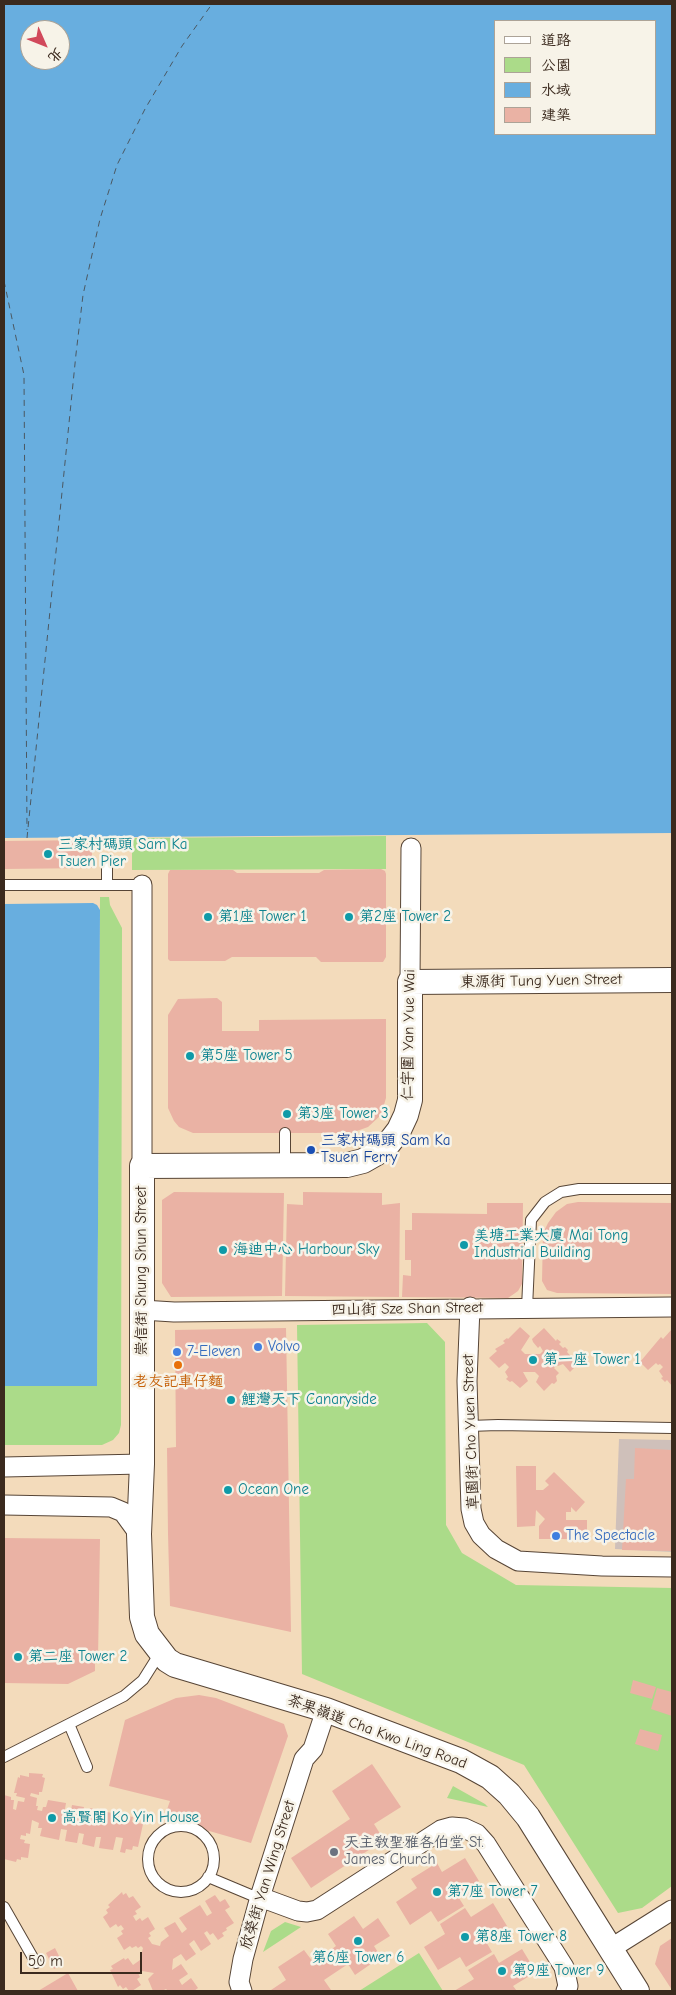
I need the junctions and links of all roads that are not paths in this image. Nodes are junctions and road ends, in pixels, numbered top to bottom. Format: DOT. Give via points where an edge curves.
graph roads {
  1 [pos="411,848"];
  2 [pos="107,860"];
  3 [pos="4,885"];
  4 [pos="107,885"];
  5 [pos="142,885"];
  6 [pos="672,980"];
  7 [pos="410,982"];
  8 [pos="285,1133"];
  9 [pos="142,1166"];
  10 [pos="284,1166"];
  11 [pos="672,1189"];
  12 [pos="470,1307"];
  13 [pos="672,1307"];
  14 [pos="527,1308"];
  15 [pos="142,1310"];
  16 [pos="469,1426"];
  17 [pos="672,1428"];
  18 [pos="142,1464"];
  19 [pos="4,1467"];
  20 [pos="4,1505"];
  21 [pos="140,1534"];
  22 [pos="672,1567"];
  23 [pos="160,1652"];
  24 [pos="319,1708"];
  25 [pos="70,1724"];
  26 [pos="4,1757"];
  27 [pos="87,1768"];
  28 [pos="208,1878"];
  29 [pos="260,1897"];
  30 [pos="4,1907"];
  31 [pos="672,1910"];
  32 [pos="610,1948"];
  33 [pos="36,1963"];
  34 [pos="242,1991"];
  35 [pos="566,1991"];
  36 [pos="637,1991"];
  1 -- 7 [label="street, 仁宇圍 Yan Yue Wai"];
  2 -- 4 [label="lane"];
  3 -- 4 [label="lane"];
  4 -- 5 [label="lane"];
  5 -- 9 [label="street, 崇信街 Shung Shun Street"];
  6 -- 7 [label="street, 東源街 Tung Yuen Street"];
  7 -- 10 [label="street, 仁宇圍 Yan Yue Wai" via="410,1100 399,1130 383,1148 363,1161 347,1166"];
  8 -- 10 [label="lane"];
  9 -- 10 [label="street, 仁宇圍 Yan Yue Wai"];
  9 -- 15 [label="street, 崇信街 Shung Shun Street"];
  11 -- 14 [label="lane" via="579,1189 560,1192 545,1202 530,1220"];
  12 -- 14 [label="street, 四山街 Sze Shan Street"];
  12 -- 15 [label="street, 四山街 Sze Shan Street"];
  12 -- 16 [label="street, 草園街 Cho Yuen Street"];
  13 -- 14 [label="street, 四山街 Sze Shan Street"];
  15 -- 18 [label="street, 崇信街 Shung Shun Street"];
  16 -- 17 [label="lane"];
  16 -- 22 [label="street, 草園街 Cho Yuen Street" via="474,1523 496,1549 518,1561"];
  18 -- 19 [label="street"];
  18 -- 21 [label="street, 崇信街 Shung Shun Street"];
  20 -- 21 [label="street" via="111,1507 123,1512"];
  21 -- 23 [label="street, 崇信街 Shung Shun Street" via="142,1617 147,1634"];
  23 -- 24 [label="street, 茶果嶺道 Cha Kwo Ling Road" via="175,1665"];
  23 -- 25 [label="lane" via="143,1680 124,1696"];
  24 -- 29 [label="street, 欣榮街 Yan Wing Street" via="313,1749 304,1759"];
  24 -- 32 [label="street, 茶果嶺道 Cha Kwo Ling Road" via="461,1761 490,1777 528,1817"];
  25 -- 26 [label="lane"];
  25 -- 27 [label="lane"];
  28 -- 28 [label="lane" via="192,1890 181,1892 161,1886 149,1869 150,1848 156,1838 174,1827 186,1827 205,1836 214,1856"];
  28 -- 29 [label="lane"];
  29 -- 34 [label="street, 欣榮街 Yan Wing Street" via="242,1958 239,1982"];
  29 -- 35 [label="street" via="298,1911 317,1910 441,1830 464,1828 477,1834 486,1844 564,1967"];
  30 -- 33 [label="lane"];
  31 -- 32 [label="street"];
  32 -- 36 [label="street, 茶果嶺道 Cha Kwo Ling Road"];
}
